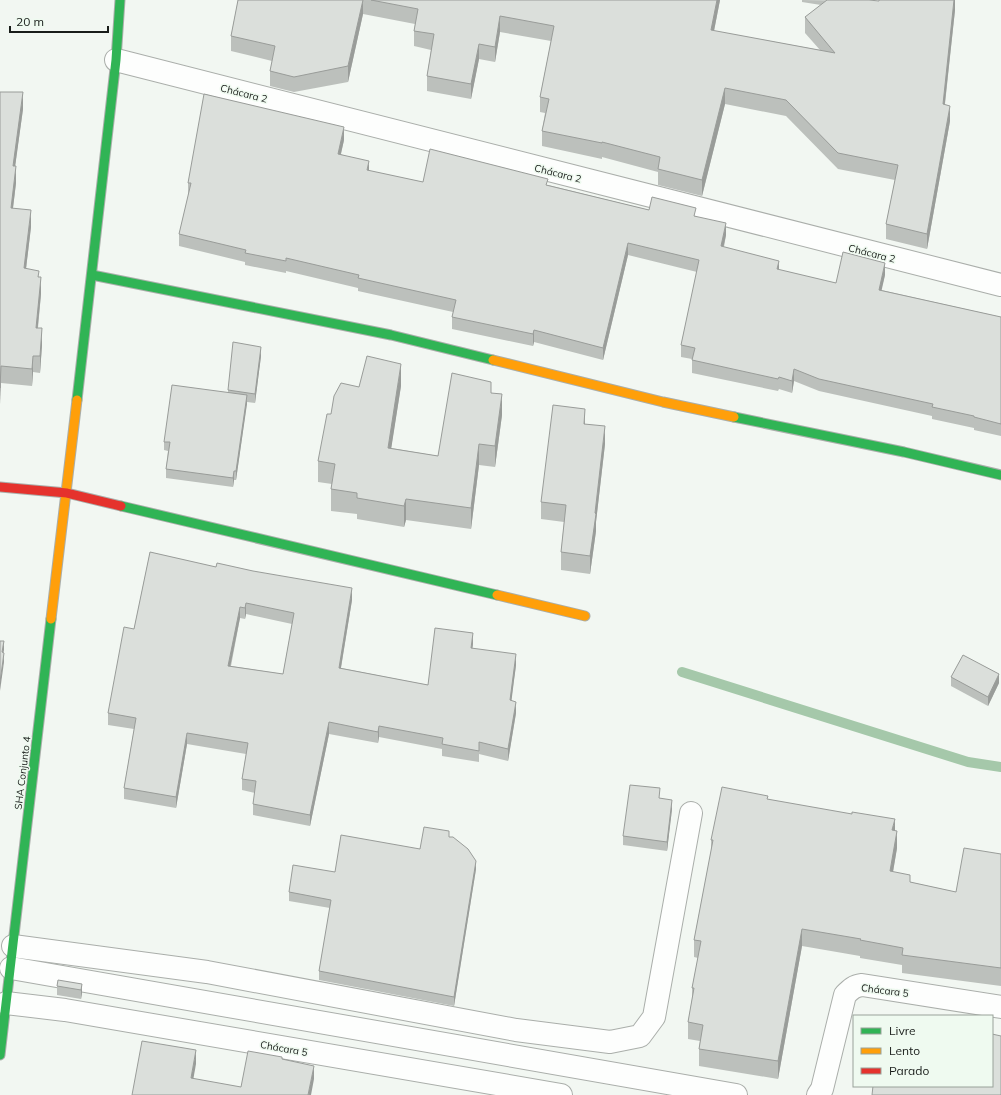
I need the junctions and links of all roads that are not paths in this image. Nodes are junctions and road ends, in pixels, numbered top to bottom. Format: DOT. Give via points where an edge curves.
graph roads {
  1 [pos="120,0"];
  2 [pos="116,60"];
  3 [pos="92,275"];
  4 [pos="1001,285"];
  5 [pos="1001,475"];
  6 [pos="0,487"];
  7 [pos="67,494"];
  8 [pos="585,616"];
  9 [pos="691,813"];
  10 [pos="13,946"];
  11 [pos="10,968"];
  12 [pos="6,1003"];
  13 [pos="1001,1007"];
  14 [pos="0,1055"];
  15 [pos="820,1092"];
  16 [pos="561,1095"];
  17 [pos="736,1095"];
  1 -- 2 [label="street, SHA Conjunto 4"];
  2 -- 3 [label="street, SHA Conjunto 4"];
  2 -- 4 [label="street, Chácara 2"];
  3 -- 5 [label="street" via="391,335 663,402 904,452"];
  3 -- 7 [label="street, SHA Conjunto 4"];
  6 -- 7 [label="street"];
  7 -- 8 [label="street"];
  7 -- 10 [label="street, SHA Conjunto 4"];
  9 -- 10 [label="street" via="654,1018 640,1036 618,1041 516,1030 207,972"];
  10 -- 11 [label="street, SHA Conjunto 4"];
  11 -- 12 [label="street, SHA Conjunto 4"];
  11 -- 17 [label="street"];
  12 -- 14 [label="street, SHA Conjunto 4"];
  12 -- 16 [label="street, Chácara 5" via="65,1010"];
  13 -- 15 [label="street, Chácara 5" via="855,986 845,995"];
}
